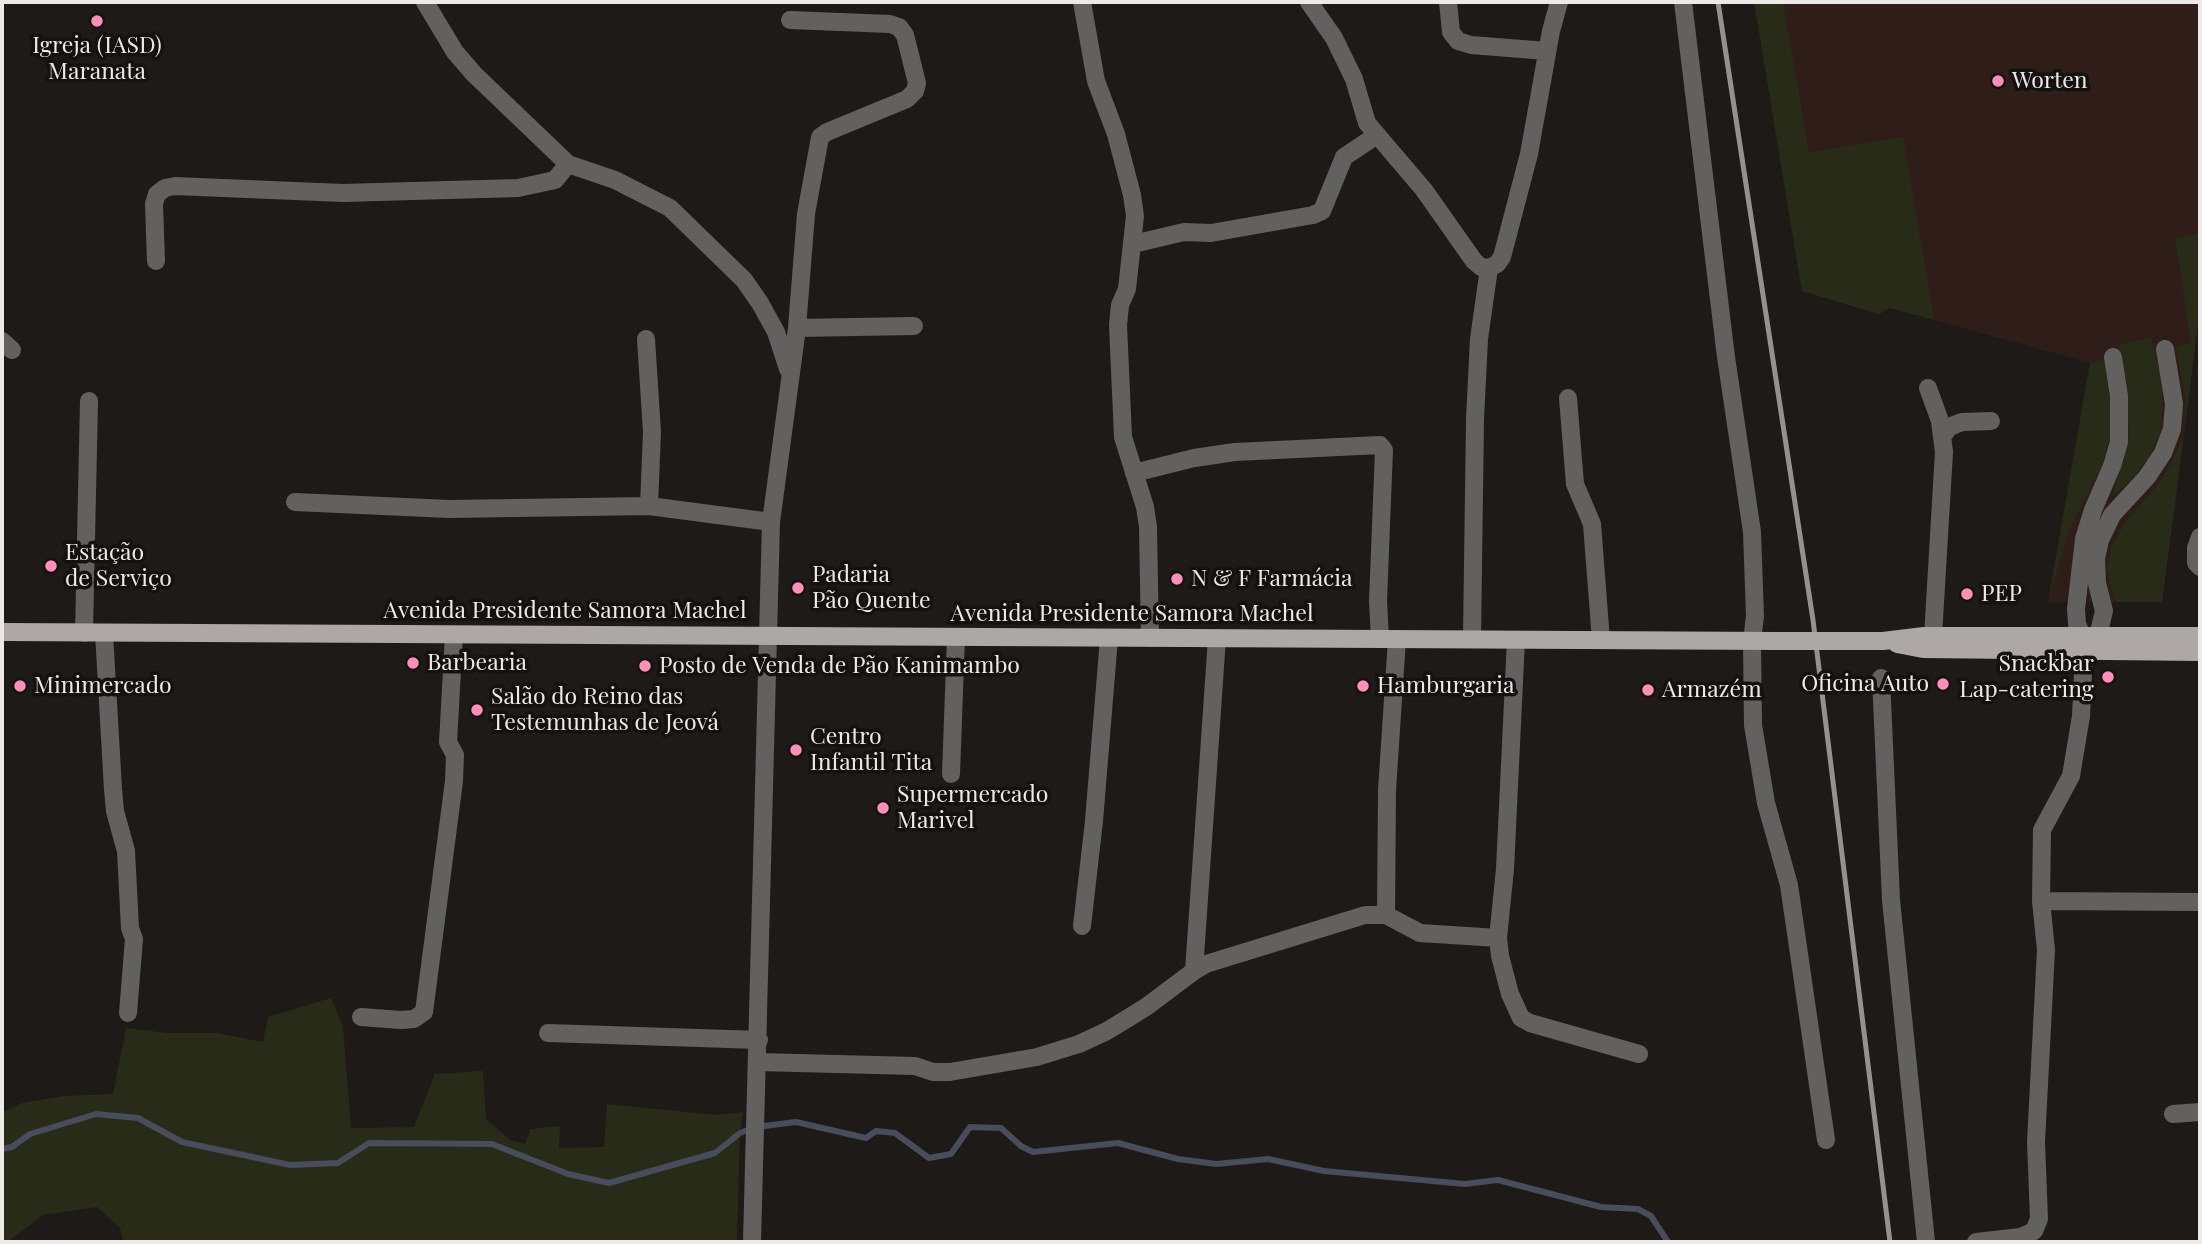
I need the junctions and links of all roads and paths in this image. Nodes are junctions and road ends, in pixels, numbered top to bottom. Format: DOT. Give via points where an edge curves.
graph roads {
  1 [pos="425,2"];
  2 [pos="1082,2"];
  3 [pos="1309,2"];
  4 [pos="1448,2"];
  5 [pos="1559,2"];
  6 [pos="1683,2"];
  7 [pos="790,20"];
  8 [pos="1547,51"];
  9 [pos="1377,135"];
  10 [pos="568,164"];
  11 [pos="1133,244"];
  12 [pos="156,261"];
  13 [pos="1489,268"];
  14 [pos="914,326"];
  15 [pos="797,328"];
  16 [pos="646,339"];
  17 [pos="2165,349"];
  18 [pos="2113,357"];
  19 [pos="789,372"];
  20 [pos="1928,388"];
  21 [pos="1568,398"];
  22 [pos="89,401"];
  23 [pos="1991,421"];
  24 [pos="1942,437"];
  25 [pos="1134,473"];
  26 [pos="295,502"];
  27 [pos="649,506"];
  28 [pos="771,522"];
  29 [pos="2200,537"];
  30 [pos="2200,567"];
  31 [pos="2076,610"];
  32 [pos="2104,611"];
  33 [pos="2,632"];
  34 [pos="84,633"];
  35 [pos="104,633"];
  36 [pos="454,635"];
  37 [pos="767,636"];
  38 [pos="1933,636"];
  39 [pos="2031,636"];
  40 [pos="2133,636"];
  41 [pos="2200,636"];
  42 [pos="956,637"];
  43 [pos="1109,638"];
  44 [pos="1150,638"];
  45 [pos="1217,638"];
  46 [pos="1389,639"];
  47 [pos="1472,639"];
  48 [pos="1516,640"];
  49 [pos="1601,640"];
  50 [pos="1752,641"];
  51 [pos="1883,641"];
  52 [pos="2087,645"];
  53 [pos="2200,652"];
  54 [pos="1881,678"];
  55 [pos="951,774"];
  56 [pos="2041,901"];
  57 [pos="2200,902"];
  58 [pos="1386,915"];
  59 [pos="1082,926"];
  60 [pos="1499,938"];
  61 [pos="1194,971"];
  62 [pos="128,1013"];
  63 [pos="361,1017"];
  64 [pos="548,1032"];
  65 [pos="759,1040"];
  66 [pos="1639,1054"];
  67 [pos="758,1062"];
  68 [pos="2200,1112"];
  69 [pos="2173,1114"];
  70 [pos="1826,1140"];
  71 [pos="752,1242"];
  72 [pos="1926,1242"];
  73 [pos="1976,1242"];
  1 -- 10 [label="street" via="474,74"];
  2 -- 11 [label="street" via="1096,81 1132,195"];
  3 -- 9 [label="street" via="1335,38 1354,79 1367,124"];
  4 -- 8 [label="street" via="1451,32 1458,41"];
  5 -- 8 [label="street"];
  6 -- 50 [label="street" via="1748,499 1755,616"];
  7 -- 15 [label="street" via="899,27 917,83 907,99 820,137 806,214"];
  8 -- 13 [label="street" via="1529,154 1502,257"];
  9 -- 11 [label="street" via="1345,157 1322,211"];
  9 -- 13 [label="street" via="1424,190 1474,261"];
  10 -- 12 [label="street" via="555,180 518,188 344,194 165,188 154,204"];
  10 -- 19 [label="street" via="615,180 670,208 744,280 776,332"];
  11 -- 25 [label="street" via="1118,325 1123,437"];
  13 -- 47 [label="street" via="1475,418"];
  14 -- 15 [label="street"];
  15 -- 19 [label="street"];
  16 -- 27 [label="street" via="652,409"];
  17 -- 32 [label="street" via="2174,404 2172,429 2163,453 2112,515 2100,540 2097,583"];
  18 -- 31 [label="street" via="2119,442 2084,539"];
  19 -- 28 [label="street"];
  20 -- 24 [label="street"];
  21 -- 49 [label="street" via="1575,484 1592,524"];
  22 -- 34 [label="street"];
  23 -- 24 [label="street" via="1962,422 1949,427"];
  24 -- 38 [label="street"];
  25 -- 44 [label="street" via="1149,527"];
  25 -- 46 [label="street" via="1235,452 1380,445 1384,450 1378,601"];
  26 -- 27 [label="street" via="449,509"];
  27 -- 28 [label="street"];
  28 -- 37 [label="street"];
  29 -- 30 [label="street" via="2196,548"];
  31 -- 39 [label="street" via="2057,630"];
  31 -- 52 [label="street"];
  32 -- 40 [label="street" via="2118,628"];
  32 -- 52 [label="street"];
  33 -- 34 [label="main road, Avenida Presidente Samora Machel"];
  34 -- 35 [label="main road, Avenida Presidente Samora Machel"];
  35 -- 36 [label="main road, Avenida Presidente Samora Machel"];
  35 -- 62 [label="street" via="114,800 126,850 134,939"];
  36 -- 37 [label="main road, Avenida Presidente Samora Machel"];
  36 -- 63 [label="street" via="449,742 455,755 454,781 424,1012 414,1019"];
  37 -- 42 [label="main road, Avenida Presidente Samora Machel"];
  37 -- 65 [label="street"];
  38 -- 39 [label="main road, Avenida Presidente Samora Machel"];
  38 -- 51 [label="main road, Avenida Presidente Samora Machel"];
  39 -- 52 [label="main road, Avenida Presidente Samora Machel"];
  40 -- 41 [label="main road, Avenida Presidente Samora Machel"];
  40 -- 52 [label="main road, Avenida Presidente Samora Machel"];
  42 -- 43 [label="main road, Avenida Presidente Samora Machel"];
  42 -- 55 [label="street"];
  43 -- 44 [label="main road, Avenida Presidente Samora Machel"];
  43 -- 59 [label="street"];
  44 -- 45 [label="main road, Avenida Presidente Samora Machel"];
  45 -- 46 [label="main road, Avenida Presidente Samora Machel"];
  45 -- 61 [label="street"];
  46 -- 47 [label="main road, Avenida Presidente Samora Machel"];
  46 -- 58 [label="street"];
  47 -- 48 [label="main road, Avenida Presidente Samora Machel"];
  48 -- 49 [label="main road, Avenida Presidente Samora Machel"];
  48 -- 60 [label="street"];
  49 -- 50 [label="main road, Avenida Presidente Samora Machel"];
  50 -- 51 [label="main road, Avenida Presidente Samora Machel, bridge"];
  50 -- 70 [label="street" via="1753,725 1766,803 1789,885"];
  51 -- 52 [label="main road, Avenida Presidente Samora Machel" via="1923,649"];
  52 -- 53 [label="main road, Avenida Presidente Samora Machel"];
  52 -- 56 [label="street" via="2071,776 2042,830"];
  54 -- 72 [label="street" via="1891,900"];
  56 -- 57 [label="street"];
  56 -- 73 [label="street" via="2046,950 2036,1142 2039,1219 2034,1231 2021,1237"];
  58 -- 60 [label="street" via="1420,933"];
  58 -- 61 [label="street" via="1347,918"];
  60 -- 66 [label="street" via="1510,994 1521,1018"];
  61 -- 67 [label="street" via="1108,1031 1037,1058 950,1072 915,1066"];
  64 -- 65 [label="street"];
  65 -- 67 [label="street"];
  67 -- 71 [label="street"];
  68 -- 69 [label="street"];
}
